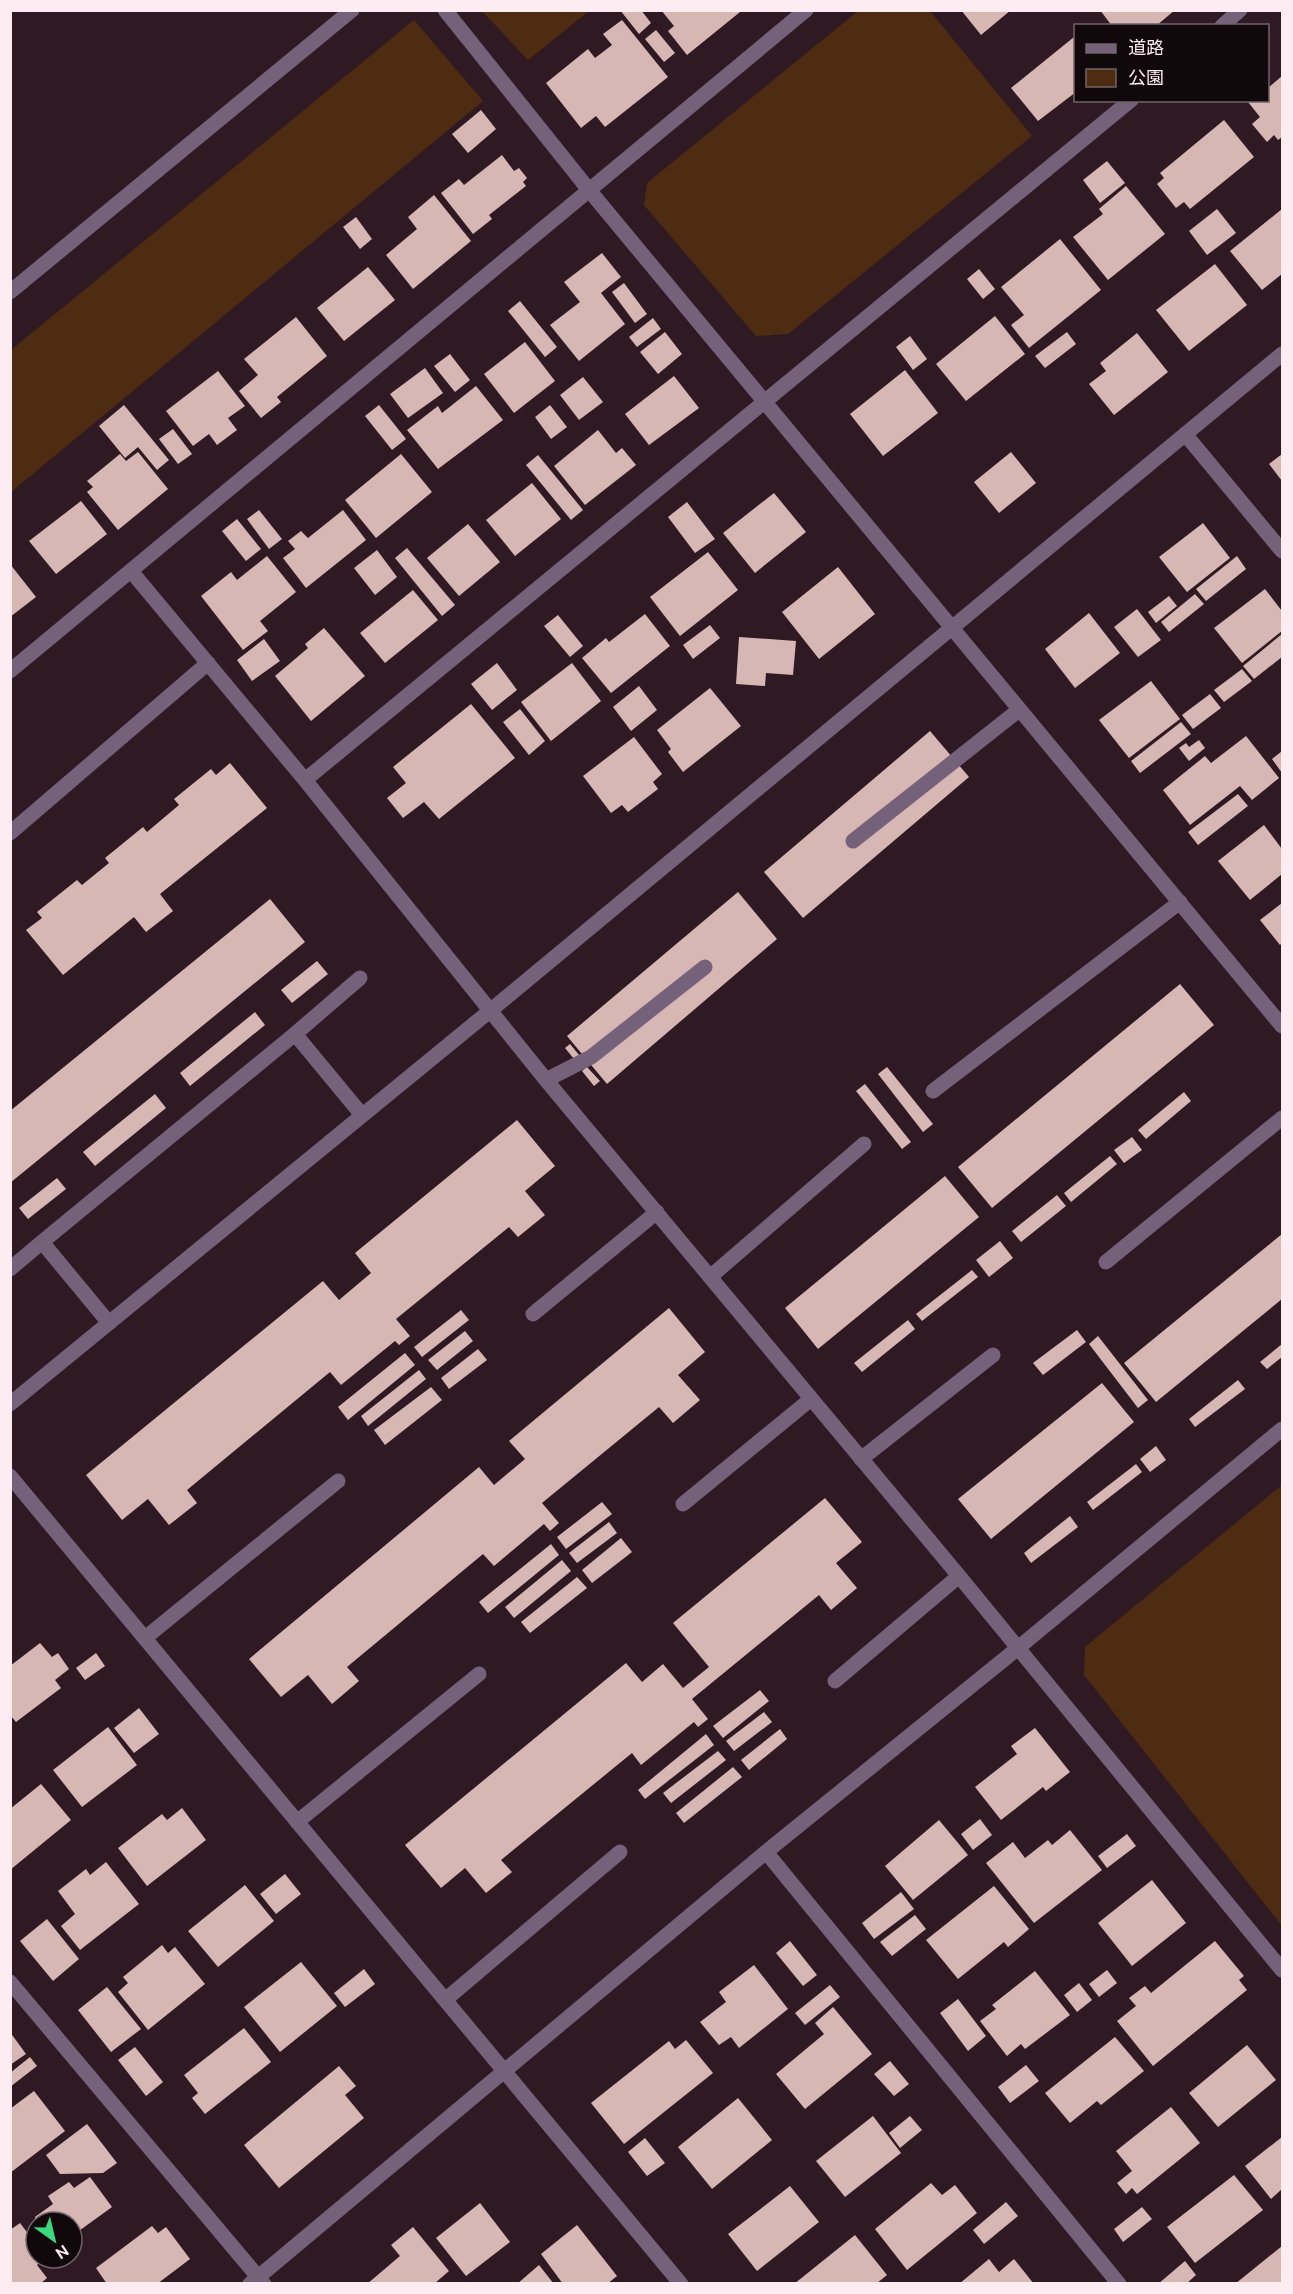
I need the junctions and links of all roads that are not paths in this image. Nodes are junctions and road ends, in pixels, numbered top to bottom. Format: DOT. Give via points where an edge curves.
graph roads {
  1 [pos="352,10"];
  2 [pos="445,10"];
  3 [pos="806,10"];
  4 [pos="1240,10"];
  5 [pos="1224,24"];
  6 [pos="1129,102"];
  7 [pos="589,190"];
  8 [pos="10,292"];
  9 [pos="1282,354"];
  10 [pos="765,400"];
  11 [pos="1185,434"];
  12 [pos="1282,551"];
  13 [pos="131,571"];
  14 [pos="952,627"];
  15 [pos="208,663"];
  16 [pos="10,671"];
  17 [pos="1019,710"];
  18 [pos="305,780"];
  19 [pos="10,833"];
  20 [pos="853,841"];
  21 [pos="1179,902"];
  22 [pos="705,967"];
  23 [pos="360,978"];
  24 [pos="491,1010"];
  25 [pos="1282,1026"];
  26 [pos="295,1034"];
  27 [pos="546,1080"];
  28 [pos="933,1091"];
  29 [pos="362,1115"];
  30 [pos="1282,1118"];
  31 [pos="864,1144"];
  32 [pos="657,1212"];
  33 [pos="42,1242"];
  34 [pos="1106,1262"];
  35 [pos="10,1269"];
  36 [pos="710,1277"];
  37 [pos="533,1314"];
  38 [pos="109,1323"];
  39 [pos="993,1355"];
  40 [pos="811,1399"];
  41 [pos="10,1404"];
  42 [pos="1282,1429"];
  43 [pos="861,1459"];
  44 [pos="10,1476"];
  45 [pos="338,1481"];
  46 [pos="683,1504"];
  47 [pos="960,1576"];
  48 [pos="145,1638"];
  49 [pos="1018,1648"];
  50 [pos="479,1674"];
  51 [pos="835,1681"];
  52 [pos="297,1822"];
  53 [pos="620,1852"];
  54 [pos="766,1852"];
  55 [pos="1282,1970"];
  56 [pos="10,1982"];
  57 [pos="445,2000"];
  58 [pos="504,2071"];
  59 [pos="257,2281"];
  60 [pos="681,2283"];
  61 [pos="1119,2283"];
  1 -- 8 [label="street"];
  2 -- 7 [label="street"];
  3 -- 7 [label="street"];
  4 -- 5 [label="street"];
  6 -- 10 [label="street"];
  7 -- 10 [label="street"];
  7 -- 13 [label="street"];
  9 -- 11 [label="street"];
  10 -- 14 [label="street"];
  10 -- 18 [label="street"];
  11 -- 12 [label="street"];
  11 -- 14 [label="street"];
  13 -- 15 [label="street"];
  13 -- 16 [label="street"];
  14 -- 17 [label="street"];
  14 -- 24 [label="street"];
  15 -- 18 [label="street"];
  15 -- 19 [label="street"];
  17 -- 20 [label="street"];
  17 -- 21 [label="street"];
  18 -- 24 [label="street"];
  21 -- 25 [label="street"];
  21 -- 28 [label="street"];
  22 -- 27 [label="street" via="591,1057"];
  23 -- 26 [label="street"];
  24 -- 27 [label="street"];
  24 -- 29 [label="street"];
  26 -- 29 [label="street"];
  26 -- 33 [label="street"];
  27 -- 32 [label="street"];
  29 -- 38 [label="street"];
  30 -- 34 [label="street"];
  31 -- 36 [label="street"];
  32 -- 36 [label="street"];
  32 -- 37 [label="street"];
  33 -- 35 [label="street"];
  33 -- 38 [label="street"];
  36 -- 40 [label="street"];
  38 -- 41 [label="street"];
  39 -- 43 [label="street"];
  40 -- 43 [label="street"];
  40 -- 46 [label="street"];
  42 -- 49 [label="street"];
  43 -- 47 [label="street"];
  44 -- 48 [label="street"];
  45 -- 48 [label="street"];
  47 -- 49 [label="street"];
  47 -- 51 [label="street"];
  48 -- 52 [label="street"];
  49 -- 54 [label="street"];
  49 -- 55 [label="street"];
  50 -- 52 [label="street"];
  52 -- 57 [label="street"];
  53 -- 57 [label="street"];
  54 -- 58 [label="street"];
  54 -- 61 [label="street"];
  56 -- 59 [label="street"];
  57 -- 58 [label="street"];
  58 -- 59 [label="street"];
  58 -- 60 [label="street"];
}
